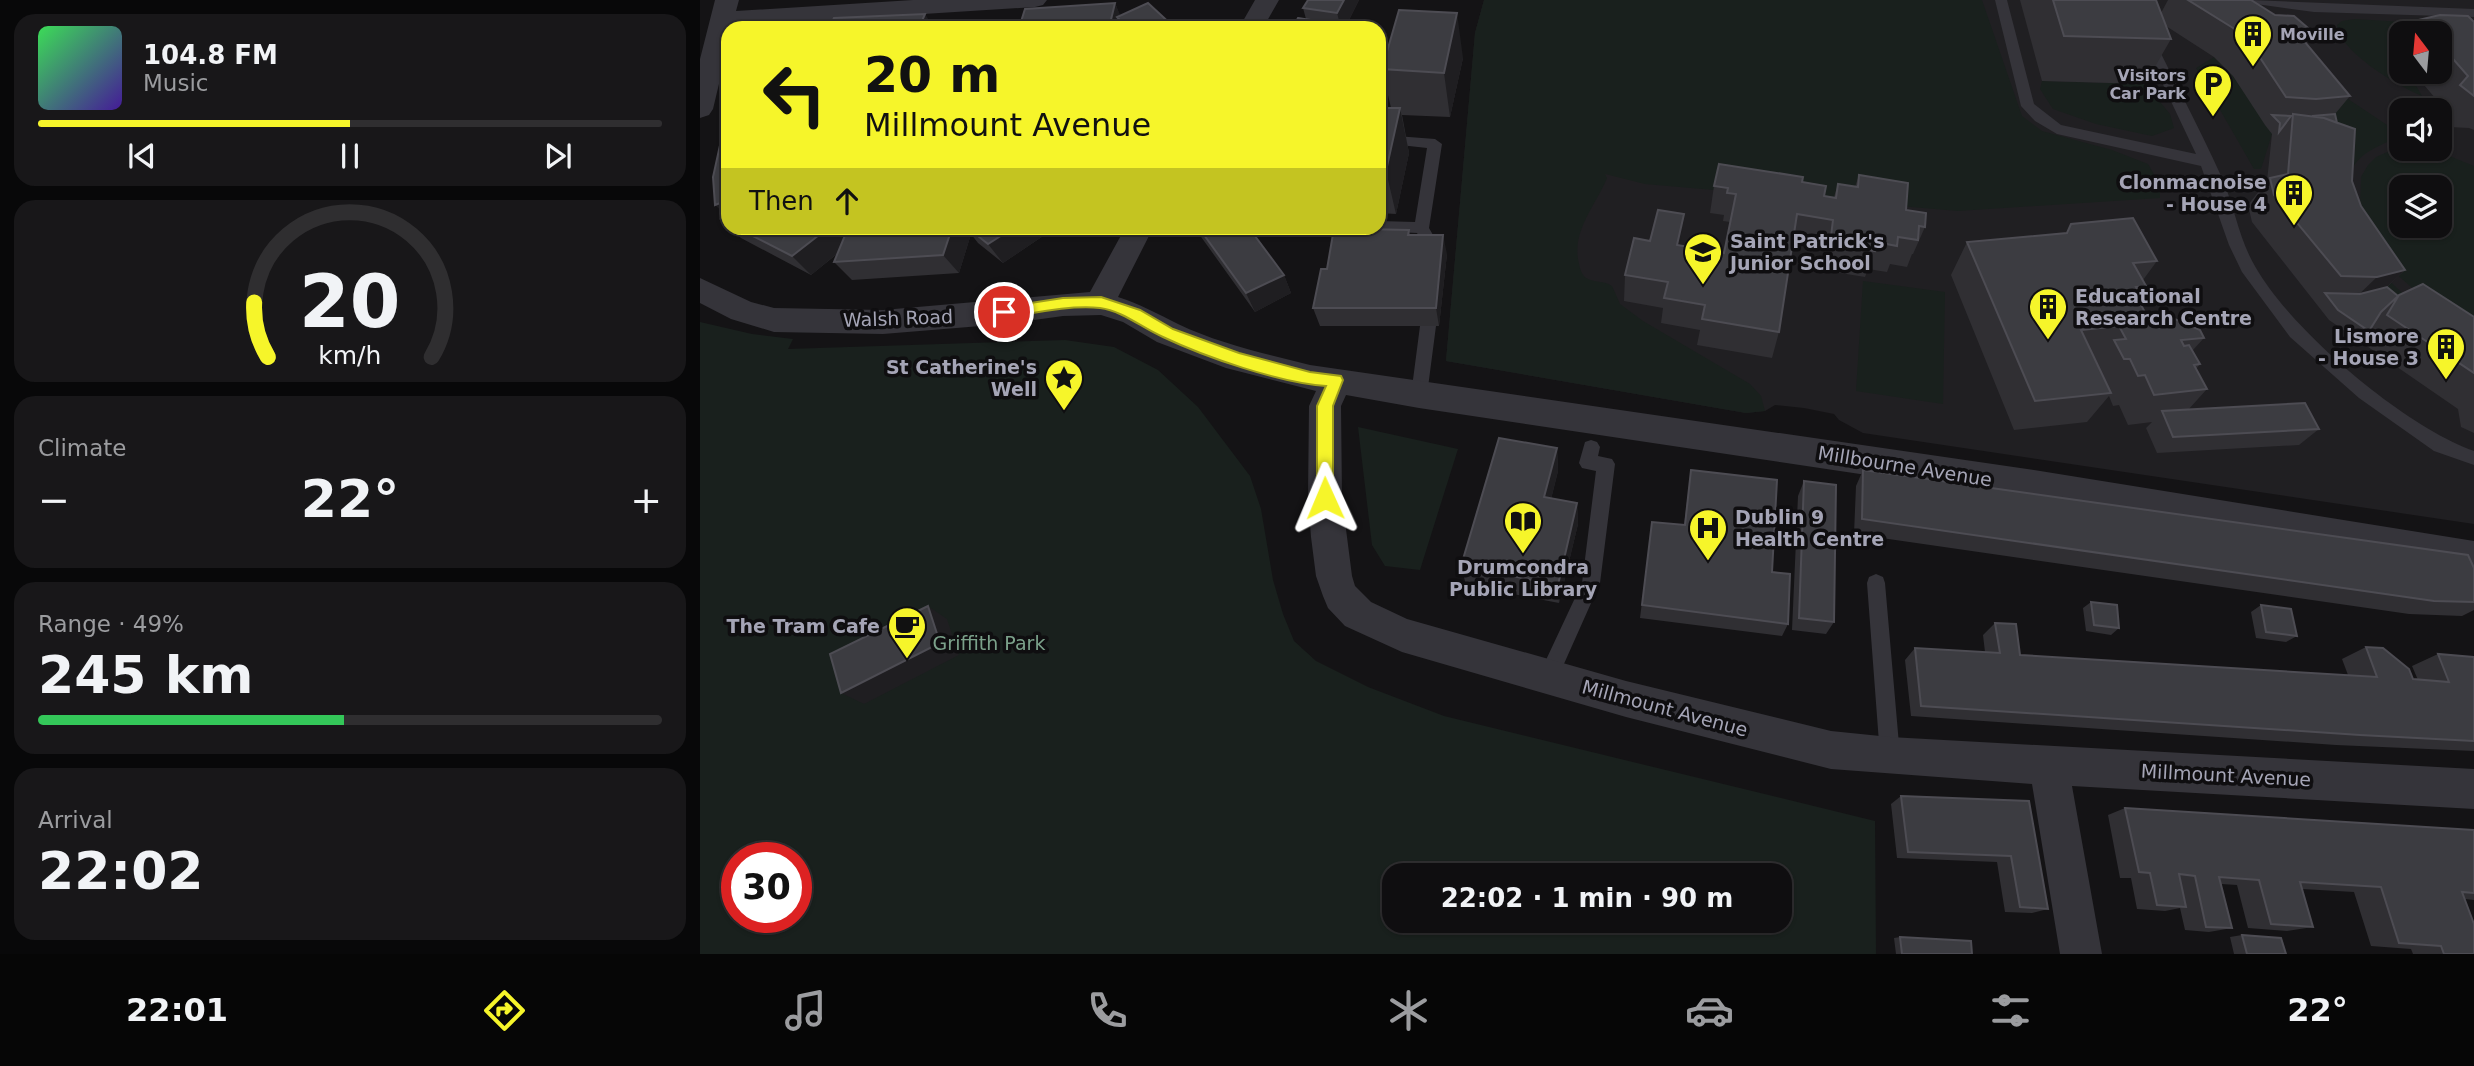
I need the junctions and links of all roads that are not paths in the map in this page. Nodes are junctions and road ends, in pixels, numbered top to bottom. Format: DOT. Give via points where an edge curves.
graph roads {
  1 [pos="1035,0"];
  2 [pos="1267,0"];
  3 [pos="2001,0"];
  4 [pos="2133,0"];
  5 [pos="2256,0"];
  6 [pos="1005,1"];
  7 [pos="725,9"];
  8 [pos="2474,13"];
  9 [pos="998,21"];
  10 [pos="1255,21"];
  11 [pos="721,25"];
  12 [pos="700,109"];
  13 [pos="1396,141"];
  14 [pos="2208,162"];
  15 [pos="1386,226"];
  16 [pos="1422,228"];
  17 [pos="1135,235"];
  18 [pos="1436,254"];
  19 [pos="700,289"];
  20 [pos="1101,303"];
  21 [pos="1428,326"];
  22 [pos="1336,380"];
  23 [pos="1419,395"];
  24 [pos="1591,447"];
  25 [pos="2474,458"];
  26 [pos="2474,557"];
  27 [pos="1877,583"];
  28 [pos="1548,677"];
  29 [pos="1890,756"];
  30 [pos="2049,765"];
  31 [pos="2474,789"];
  32 [pos="2081,954"];
  1 -- 6 [label="street"];
  2 -- 10 [label="street"];
  3 -- 14 [label="lane" via="2028,106 2040,118 2057,129"];
  4 -- 14 [label="lane" via="2134,11"];
  5 -- 8 [label="lane" via="2314,8"];
  6 -- 7 [label="street"];
  6 -- 9 [label="street"];
  11 -- 12 [label="street"];
  13 -- 16 [label="lane" via="1435,144"];
  14 -- 25 [label="lane" via="2250,272 2296,334 2364,393 2440,446"];
  15 -- 16 [label="lane"];
  16 -- 18 [label="lane"];
  17 -- 20 [label="street"];
  19 -- 20 [label="street, Walsh Road" via="742,311 774,320 883,322"];
  20 -- 22 [label="street" via="1237,359 1310,379"];
  21 -- 23 [label="lane"];
  22 -- 23 [label="street, Millbourne Avenue"];
  22 -- 28 [label="street, Millmount Avenue" via="1325,406 1325,487 1328,537 1341,596 1358,614 1402,635"];
  23 -- 26 [label="street, Millbourne Avenue" via="2034,485"];
  24 -- 28 [label="lane" via="1588,463 1606,464 1591,583"];
  27 -- 29 [label="lane"];
  28 -- 29 [label="street, Millmount Avenue" via="1831,750"];
  29 -- 30 [label="street, Millmount Avenue"];
  30 -- 31 [label="street, Millmount Avenue"];
  30 -- 32 [label="street"];
}
